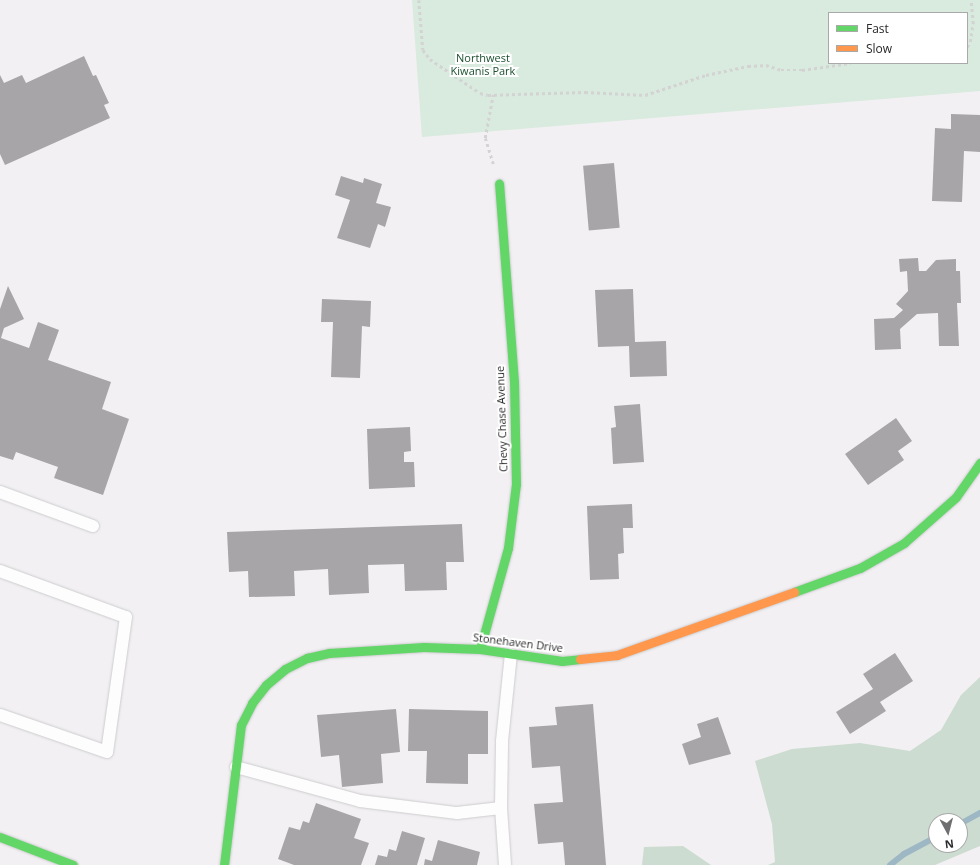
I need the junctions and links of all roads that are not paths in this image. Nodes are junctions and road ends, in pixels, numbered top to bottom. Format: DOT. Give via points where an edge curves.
graph roads {
  1 [pos="499,184"];
  2 [pos="980,463"];
  3 [pos="0,492"];
  4 [pos="93,526"];
  5 [pos="0,571"];
  6 [pos="480,649"];
  7 [pos="511,654"];
  8 [pos="0,716"];
  9 [pos="236,767"];
  10 [pos="502,808"];
  11 [pos="0,837"];
  12 [pos="73,865"];
  13 [pos="224,865"];
  14 [pos="506,865"];
  1 -- 6 [label="street, Chevy Chase Avenue" via="514,382 516,484 508,548"];
  2 -- 7 [label="street, Stonehaven Drive" via="956,497 934,519 904,543 860,568 690,631 617,655 562,661"];
  3 -- 4 [label="lane"];
  5 -- 8 [label="lane" via="126,617 107,752"];
  6 -- 7 [label="street, Stonehaven Drive"];
  6 -- 9 [label="street, Stonehaven Drive" via="424,647 328,653 307,658 285,669 266,685 252,703 241,725"];
  7 -- 10 [label="lane" via="502,741"];
  9 -- 10 [label="lane" via="360,801 457,813"];
  9 -- 13 [label="street, Stonehaven Drive"];
  10 -- 14 [label="lane"];
  11 -- 12 [label="street"];
}
